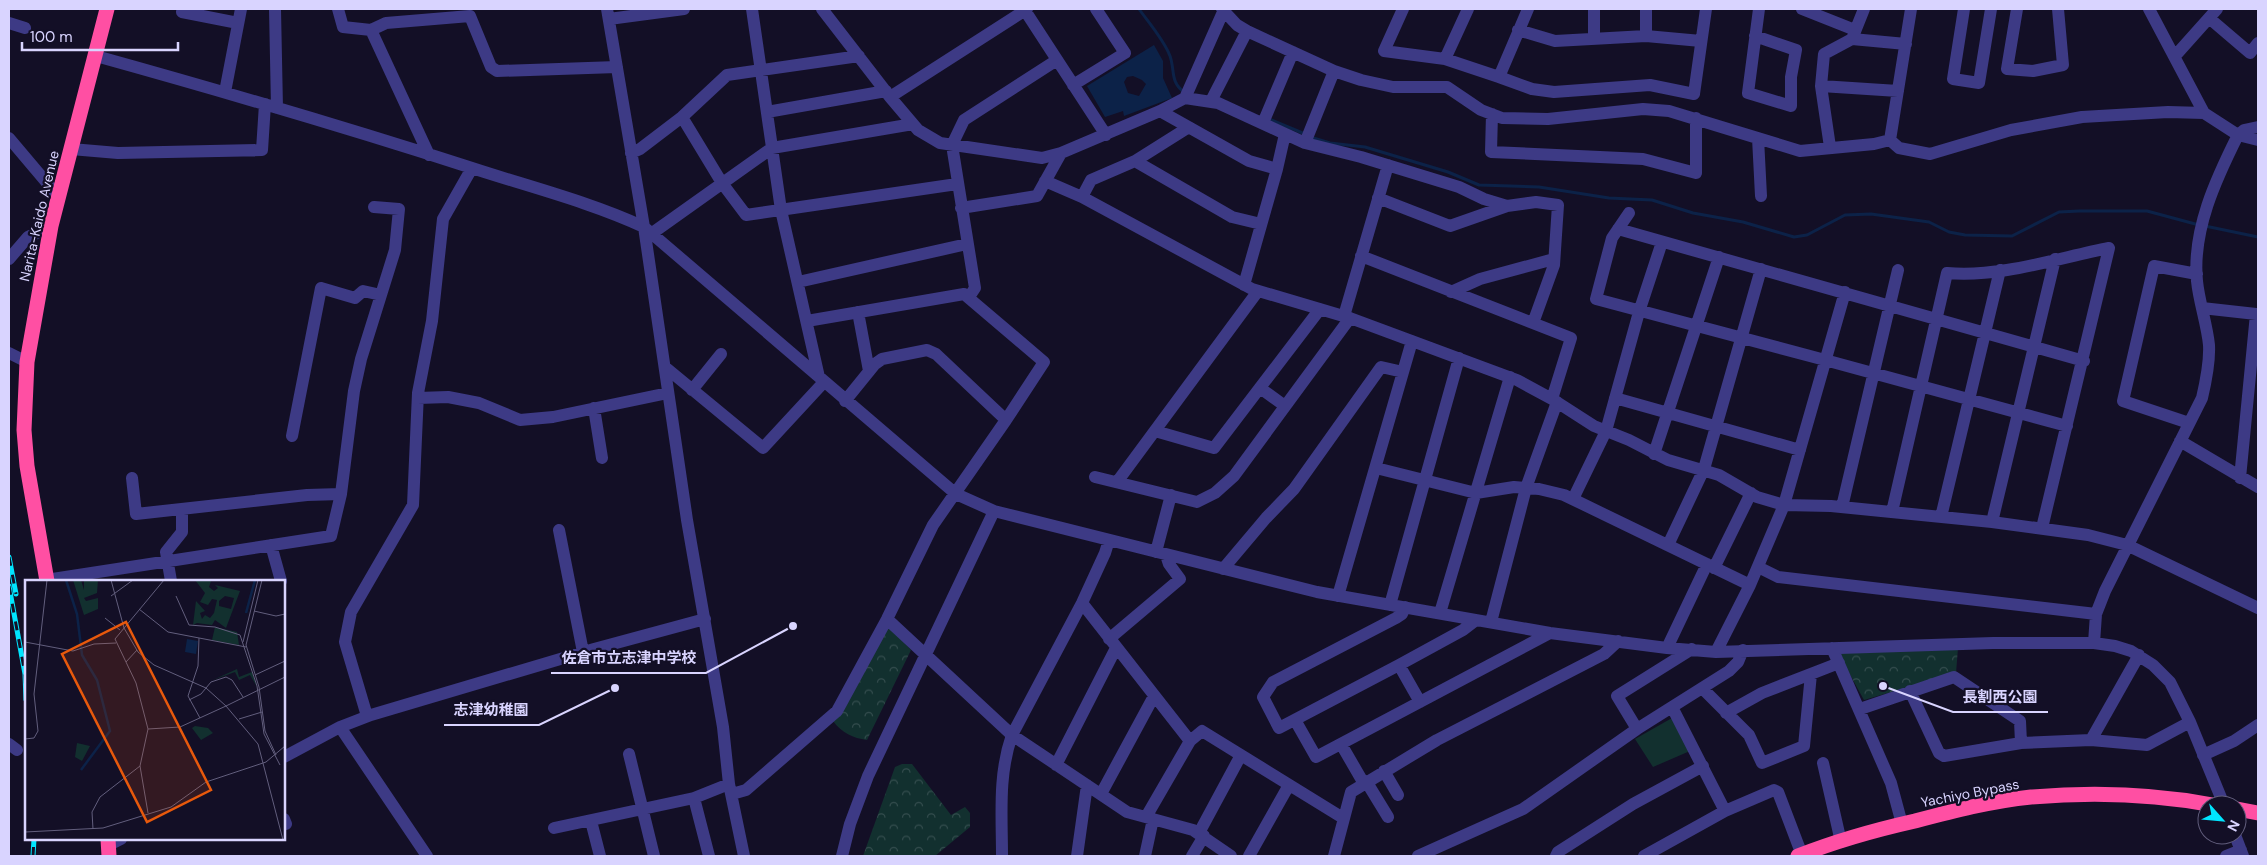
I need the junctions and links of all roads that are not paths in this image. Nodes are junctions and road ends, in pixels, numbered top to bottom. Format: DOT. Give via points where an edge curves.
graph roads {
  1 [pos="107,9"];
  2 [pos="183,9"];
  3 [pos="241,9"];
  4 [pos="275,9"];
  5 [pos="338,9"];
  6 [pos="684,9"];
  7 [pos="752,9"];
  8 [pos="822,9"];
  9 [pos="1025,9"];
  10 [pos="1096,9"];
  11 [pos="1403,9"];
  12 [pos="1468,9"];
  13 [pos="1528,9"];
  14 [pos="1594,9"];
  15 [pos="1646,9"];
  16 [pos="1706,9"];
  17 [pos="1759,9"];
  18 [pos="1802,9"];
  19 [pos="1864,9"];
  20 [pos="1911,9"];
  21 [pos="1964,9"];
  22 [pos="1991,9"];
  23 [pos="2017,9"];
  24 [pos="2058,9"];
  25 [pos="2149,9"];
  26 [pos="1223,10"];
  27 [pos="2213,13"];
  28 [pos="608,14"];
  29 [pos="238,23"];
  30 [pos="9,24"];
  31 [pos="25,28"];
  32 [pos="371,30"];
  33 [pos="1518,30"];
  34 [pos="1246,31"];
  35 [pos="1854,34"];
  36 [pos="1646,36"];
  37 [pos="1755,36"];
  38 [pos="1594,39"];
  39 [pos="1701,41"];
  40 [pos="2258,43"];
  41 [pos="1906,44"];
  42 [pos="1293,52"];
  43 [pos="96,56"];
  44 [pos="859,56"];
  45 [pos="2175,56"];
  46 [pos="1445,59"];
  47 [pos="1057,60"];
  48 [pos="617,67"];
  49 [pos="762,70"];
  50 [pos="1334,71"];
  51 [pos="1500,77"];
  52 [pos="1073,85"];
  53 [pos="1821,86"];
  54 [pos="1898,91"];
  55 [pos="225,92"];
  56 [pos="888,94"];
  57 [pos="1185,98"];
  58 [pos="1211,101"];
  59 [pos="271,106"];
  60 [pos="1160,111"];
  61 [pos="768,112"];
  62 [pos="2204,112"];
  63 [pos="1492,114"];
  64 [pos="682,117"];
  65 [pos="1696,118"];
  66 [pos="1263,123"];
  67 [pos="913,124"];
  68 [pos="1189,127"];
  69 [pos="2258,127"];
  70 [pos="1285,134"];
  71 [pos="2238,134"];
  72 [pos="1106,135"];
  73 [pos="9,138"];
  74 [pos="1758,138"];
  75 [pos="1890,140"];
  76 [pos="2258,140"];
  77 [pos="1305,143"];
  78 [pos="952,145"];
  79 [pos="1830,146"];
  80 [pos="772,148"];
  81 [pos="71,149"];
  82 [pos="631,152"];
  83 [pos="1061,153"];
  84 [pos="429,154"];
  85 [pos="1135,161"];
  86 [pos="1388,165"];
  87 [pos="472,168"];
  88 [pos="1277,169"];
  89 [pos="1045,181"];
  90 [pos="722,183"];
  91 [pos="957,184"];
  92 [pos="58,196"];
  93 [pos="1761,196"];
  94 [pos="1082,197"];
  95 [pos="1378,198"];
  96 [pos="1507,206"];
  97 [pos="374,207"];
  98 [pos="961,208"];
  99 [pos="781,210"];
  100 [pos="1629,213"];
  101 [pos="1261,224"];
  102 [pos="52,226"];
  103 [pos="1618,229"];
  104 [pos="648,231"];
  105 [pos="1662,242"];
  106 [pos="967,244"];
  107 [pos="1361,256"];
  108 [pos="1719,258"];
  109 [pos="9,259"];
  110 [pos="1554,259"];
  111 [pos="2055,259"];
  112 [pos="1761,269"];
  113 [pos="1898,270"];
  114 [pos="2000,270"];
  115 [pos="2197,274"];
  116 [pos="798,282"];
  117 [pos="1244,285"];
  118 [pos="1258,291"];
  119 [pos="1452,292"];
  120 [pos="1845,292"];
  121 [pos="381,295"];
  122 [pos="969,296"];
  123 [pos="1890,305"];
  124 [pos="2202,308"];
  125 [pos="1320,309"];
  126 [pos="858,312"];
  127 [pos="1639,312"];
  128 [pos="1347,317"];
  129 [pos="1937,318"];
  130 [pos="807,320"];
  131 [pos="1533,323"];
  132 [pos="1696,326"];
  133 [pos="1986,333"];
  134 [pos="1741,338"];
  135 [pos="1412,341"];
  136 [pos="2034,346"];
  137 [pos="9,352"];
  138 [pos="721,354"];
  139 [pos="1459,358"];
  140 [pos="1826,360"];
  141 [pos="2084,361"];
  142 [pos="27,362"];
  143 [pos="665,367"];
  144 [pos="869,371"];
  145 [pos="1403,372"];
  146 [pos="1874,373"];
  147 [pos="1510,377"];
  148 [pos="821,379"];
  149 [pos="1922,386"];
  150 [pos="1260,388"];
  151 [pos="692,390"];
  152 [pos="668,393"];
  153 [pos="418,398"];
  154 [pos="1615,398"];
  155 [pos="1554,400"];
  156 [pos="1970,400"];
  157 [pos="845,401"];
  158 [pos="1285,406"];
  159 [pos="594,408"];
  160 [pos="1668,413"];
  161 [pos="2018,413"];
  162 [pos="1006,420"];
  163 [pos="2189,422"];
  164 [pos="2067,426"];
  165 [pos="1716,427"];
  166 [pos="1606,430"];
  167 [pos="1155,431"];
  168 [pos="292,436"];
  169 [pos="2180,441"];
  170 [pos="1800,450"];
  171 [pos="1654,454"];
  172 [pos="602,458"];
  173 [pos="1376,468"];
  174 [pos="1704,469"];
  175 [pos="1095,477"];
  176 [pos="132,478"];
  177 [pos="2240,478"];
  178 [pos="1424,480"];
  179 [pos="1117,482"];
  180 [pos="2258,487"];
  181 [pos="1526,488"];
  182 [pos="1476,493"];
  183 [pos="1751,493"];
  184 [pos="341,494"];
  185 [pos="956,494"];
  186 [pos="1171,495"];
  187 [pos="1573,499"];
  188 [pos="1784,505"];
  189 [pos="1842,507"];
  190 [pos="182,510"];
  191 [pos="994,511"];
  192 [pos="1892,512"];
  193 [pos="1941,517"];
  194 [pos="1992,522"];
  195 [pos="2042,528"];
  196 [pos="559,530"];
  197 [pos="1109,540"];
  198 [pos="271,545"];
  199 [pos="2127,545"];
  200 [pos="1668,546"];
  201 [pos="1161,553"];
  202 [pos="166,562"];
  203 [pos="1710,566"];
  204 [pos="1758,567"];
  205 [pos="1223,569"];
  206 [pos="47,580"];
  207 [pos="53,580"];
  208 [pos="171,580"];
  209 [pos="281,580"];
  210 [pos="1750,585"];
  211 [pos="1338,596"];
  212 [pos="1082,603"];
  213 [pos="1390,605"];
  214 [pos="1405,607"];
  215 [pos="2258,608"];
  216 [pos="1440,613"];
  217 [pos="2096,614"];
  218 [pos="705,619"];
  219 [pos="887,619"];
  220 [pos="1476,620"];
  221 [pos="1491,622"];
  222 [pos="1550,634"];
  223 [pos="1618,641"];
  224 [pos="2094,643"];
  225 [pos="1113,644"];
  226 [pos="1667,648"];
  227 [pos="1832,648"];
  228 [pos="1692,649"];
  229 [pos="1743,650"];
  230 [pos="583,652"];
  231 [pos="1716,652"];
  232 [pos="925,655"];
  233 [pos="2139,655"];
  234 [pos="1839,663"];
  235 [pos="1399,665"];
  236 [pos="1810,674"];
  237 [pos="1702,688"];
  238 [pos="1910,691"];
  239 [pos="1154,696"];
  240 [pos="1420,702"];
  241 [pos="1672,707"];
  242 [pos="1860,708"];
  243 [pos="1726,713"];
  244 [pos="367,716"];
  245 [pos="1295,720"];
  246 [pos="2190,722"];
  247 [pos="2258,724"];
  248 [pos="340,727"];
  249 [pos="1637,729"];
  250 [pos="1012,735"];
  251 [pos="1190,740"];
  252 [pos="2091,740"];
  253 [pos="2021,743"];
  254 [pos="1341,744"];
  255 [pos="629,754"];
  256 [pos="1241,755"];
  257 [pos="2203,755"];
  258 [pos="285,756"];
  259 [pos="1822,763"];
  260 [pos="1056,765"];
  261 [pos="1703,766"];
  262 [pos="1384,770"];
  263 [pos="1365,782"];
  264 [pos="1087,785"];
  265 [pos="1289,785"];
  266 [pos="731,789"];
  267 [pos="1100,794"];
  268 [pos="1398,795"];
  269 [pos="2220,795"];
  270 [pos="694,798"];
  271 [pos="2197,803"];
  272 [pos="643,809"];
  273 [pos="1725,811"];
  274 [pos="1388,817"];
  275 [pos="1150,818"];
  276 [pos="1343,818"];
  277 [pos="591,821"];
  278 [pos="1902,824"];
  279 [pos="554,828"];
  280 [pos="1202,834"];
  281 [pos="1841,842"];
  282 [pos="2242,853"];
  283 [pos="1335,854"];
  284 [pos="427,856"];
  285 [pos="600,856"];
  286 [pos="654,856"];
  287 [pos="709,856"];
  288 [pos="744,856"];
  289 [pos="842,856"];
  290 [pos="1002,856"];
  291 [pos="1077,856"];
  292 [pos="1145,856"];
  293 [pos="1192,856"];
  294 [pos="1231,856"];
  295 [pos="1249,856"];
  296 [pos="1322,856"];
  297 [pos="1418,856"];
  298 [pos="1556,856"];
  299 [pos="1644,856"];
  300 [pos="1800,856"];
  301 [pos="2226,856"];
  1 -- 43 [label="highway, Narita-Kaido Avenue"];
  2 -- 29 [label="street" via="182,12"];
  3 -- 29 [label="street"];
  4 -- 59 [label="street"];
  5 -- 32 [label="street" via="343,27"];
  6 -- 28 [label="street"];
  7 -- 49 [label="street"];
  8 -- 44 [label="street"];
  9 -- 47 [label="street"];
  9 -- 56 [label="street"];
  10 -- 52 [label="street" via="1125,53"];
  11 -- 46 [label="street" via="1384,51"];
  12 -- 46 [label="street"];
  13 -- 33 [label="street"];
  14 -- 38 [label="street"];
  15 -- 36 [label="street"];
  16 -- 39 [label="street"];
  17 -- 37 [label="street"];
  18 -- 35 [label="street"];
  19 -- 35 [label="street"];
  20 -- 41 [label="street"];
  21 -- 22 [label="street" via="1952,79 1979,83"];
  23 -- 24 [label="street" via="2007,69 2033,71 2063,65"];
  25 -- 45 [label="street"];
  26 -- 34 [label="street"];
  26 -- 57 [label="street"];
  27 -- 40 [label="street" via="2250,53"];
  27 -- 45 [label="street"];
  28 -- 48 [label="street"];
  29 -- 55 [label="street"];
  30 -- 31 [label="street"];
  32 -- 48 [label="street" via="386,23 470,16 491,67 497,70"];
  32 -- 84 [label="street"];
  33 -- 38 [label="street" via="1555,41"];
  33 -- 51 [label="street"];
  34 -- 42 [label="street"];
  34 -- 58 [label="street"];
  35 -- 41 [label="street"];
  35 -- 53 [label="street" via="1824,54"];
  36 -- 38 [label="street"];
  36 -- 39 [label="street"];
  37 -- 37 [label="street" via="1796,50 1790,106 1748,93"];
  39 -- 51 [label="street" via="1694,94 1650,85 1554,92 1532,89"];
  41 -- 54 [label="street"];
  42 -- 50 [label="street"];
  42 -- 66 [label="street"];
  43 -- 55 [label="street"];
  43 -- 81 [label="highway, Narita-Kaido Avenue"];
  44 -- 49 [label="street"];
  44 -- 56 [label="street"];
  45 -- 62 [label="street"];
  46 -- 51 [label="street"];
  47 -- 52 [label="street"];
  47 -- 78 [label="street" via="964,120"];
  48 -- 82 [label="street"];
  49 -- 61 [label="street"];
  49 -- 64 [label="street" via="727,75"];
  50 -- 63 [label="street" via="1393,87 1447,88"];
  50 -- 77 [label="street"];
  52 -- 72 [label="street"];
  53 -- 54 [label="street"];
  53 -- 79 [label="street"];
  54 -- 75 [label="street"];
  55 -- 59 [label="street"];
  56 -- 61 [label="street"];
  56 -- 67 [label="street"];
  57 -- 58 [label="street"];
  57 -- 60 [label="street"];
  58 -- 66 [label="street"];
  59 -- 81 [label="street" via="262,150 118,153"];
  59 -- 84 [label="street"];
  60 -- 68 [label="street"];
  60 -- 72 [label="street"];
  61 -- 80 [label="street"];
  62 -- 71 [label="street"];
  62 -- 75 [label="street" via="2082,117 2011,130 1930,154 1899,148"];
  63 -- 65 [label="street" via="1502,118 1548,118 1643,109"];
  63 -- 65 [label="street" via="1491,152 1644,159 1696,174"];
  64 -- 82 [label="street" via="640,149"];
  64 -- 90 [label="street"];
  65 -- 74 [label="street"];
  66 -- 70 [label="street"];
  67 -- 78 [label="street" via="940,143"];
  67 -- 80 [label="street"];
  68 -- 85 [label="street"];
  68 -- 88 [label="street" via="1249,162"];
  69 -- 71 [label="street"];
  70 -- 77 [label="street"];
  70 -- 88 [label="street"];
  71 -- 76 [label="street"];
  71 -- 115 [label="street" via="2205,214 2199,238"];
  72 -- 83 [label="street"];
  73 -- 92 [label="street"];
  74 -- 79 [label="street" via="1800,151"];
  74 -- 93 [label="street"];
  75 -- 79 [label="street"];
  77 -- 86 [label="street"];
  78 -- 83 [label="street" via="1042,158"];
  78 -- 91 [label="street"];
  80 -- 90 [label="street"];
  80 -- 99 [label="street"];
  81 -- 92 [label="highway, Narita-Kaido Avenue"];
  82 -- 104 [label="street"];
  83 -- 89 [label="street"];
  84 -- 87 [label="street"];
  85 -- 94 [label="street" via="1092,180"];
  85 -- 101 [label="street" via="1232,217"];
  86 -- 95 [label="street"];
  86 -- 96 [label="street"];
  87 -- 104 [label="street" via="600,209"];
  87 -- 153 [label="street" via="443,219 432,321"];
  88 -- 101 [label="street"];
  89 -- 94 [label="street"];
  89 -- 98 [label="street" via="1036,196"];
  90 -- 99 [label="street" via="746,216"];
  90 -- 104 [label="street"];
  91 -- 98 [label="street"];
  91 -- 99 [label="street"];
  92 -- 102 [label="highway, Narita-Kaido Avenue"];
  94 -- 117 [label="street"];
  95 -- 96 [label="street" via="1450,226"];
  95 -- 107 [label="street"];
  96 -- 110 [label="street" via="1536,202 1558,206"];
  97 -- 121 [label="street" via="399,209 395,250"];
  98 -- 106 [label="street"];
  99 -- 116 [label="street"];
  100 -- 103 [label="street"];
  101 -- 117 [label="street"];
  102 -- 109 [label="street" via="28,236"];
  102 -- 142 [label="highway, Narita-Kaido Avenue"];
  103 -- 105 [label="street"];
  103 -- 127 [label="street" via="1612,238 1596,300"];
  104 -- 143 [label="street"];
  104 -- 148 [label="street"];
  105 -- 108 [label="street"];
  105 -- 127 [label="street"];
  106 -- 116 [label="street"];
  106 -- 122 [label="street" via="975,288"];
  107 -- 119 [label="street"];
  107 -- 128 [label="street"];
  108 -- 112 [label="street"];
  108 -- 132 [label="street"];
  110 -- 119 [label="street" via="1480,279"];
  110 -- 131 [label="street"];
  111 -- 114 [label="street"];
  111 -- 136 [label="street"];
  111 -- 141 [label="street" via="2109,248"];
  112 -- 120 [label="street"];
  112 -- 134 [label="street"];
  113 -- 123 [label="street"];
  114 -- 129 [label="street" via="1947,273"];
  114 -- 133 [label="street"];
  115 -- 124 [label="street"];
  115 -- 163 [label="street" via="2154,266 2123,401"];
  116 -- 130 [label="street"];
  117 -- 118 [label="street"];
  118 -- 125 [label="street"];
  118 -- 167 [label="street"];
  119 -- 131 [label="street"];
  120 -- 123 [label="street"];
  120 -- 140 [label="street"];
  121 -- 168 [label="street" via="363,291 355,298 321,288"];
  121 -- 184 [label="street" via="354,391"];
  122 -- 126 [label="street" via="964,294"];
  122 -- 162 [label="street" via="1044,362"];
  123 -- 129 [label="street"];
  123 -- 146 [label="street"];
  124 -- 163 [label="street" via="2209,345 2208,373 2202,398"];
  124 -- 177 [label="street" via="2256,314"];
  125 -- 128 [label="street"];
  125 -- 150 [label="street"];
  126 -- 130 [label="street"];
  126 -- 144 [label="street"];
  127 -- 132 [label="street"];
  127 -- 154 [label="street"];
  128 -- 135 [label="street"];
  128 -- 158 [label="street"];
  129 -- 133 [label="street"];
  129 -- 149 [label="street"];
  130 -- 148 [label="street"];
  131 -- 155 [label="street" via="1571,338"];
  132 -- 134 [label="street"];
  132 -- 160 [label="street"];
  133 -- 136 [label="street"];
  133 -- 156 [label="street"];
  134 -- 140 [label="street"];
  134 -- 165 [label="street"];
  135 -- 139 [label="street"];
  135 -- 145 [label="street"];
  136 -- 141 [label="street"];
  136 -- 161 [label="street"];
  137 -- 142 [label="street"];
  138 -- 151 [label="street"];
  139 -- 147 [label="street"];
  139 -- 178 [label="street"];
  140 -- 146 [label="street"];
  140 -- 170 [label="street"];
  141 -- 164 [label="street"];
  142 -- 206 [label="highway, Narita-Kaido Avenue" via="24,430 27,466"];
  143 -- 151 [label="street"];
  143 -- 152 [label="street"];
  144 -- 157 [label="street"];
  144 -- 162 [label="street" via="882,359 927,350 936,354"];
  145 -- 173 [label="street"];
  145 -- 205 [label="street" via="1381,367 1294,489"];
  146 -- 149 [label="street"];
  146 -- 189 [label="street"];
  147 -- 155 [label="street"];
  147 -- 182 [label="street"];
  148 -- 151 [label="street" via="763,448"];
  148 -- 157 [label="street"];
  149 -- 156 [label="street"];
  149 -- 192 [label="street"];
  150 -- 158 [label="street"];
  150 -- 167 [label="street" via="1214,448"];
  152 -- 159 [label="street"];
  152 -- 218 [label="street"];
  153 -- 159 [label="street" via="448,397 479,403 520,420"];
  153 -- 244 [label="street" via="413,505 351,612 345,642"];
  154 -- 160 [label="street"];
  154 -- 166 [label="street"];
  155 -- 166 [label="street" via="1594,426"];
  155 -- 181 [label="street"];
  156 -- 161 [label="street"];
  156 -- 193 [label="street"];
  157 -- 185 [label="street"];
  158 -- 186 [label="street" via="1234,476 1215,493 1197,502"];
  159 -- 172 [label="street"];
  160 -- 165 [label="street"];
  160 -- 171 [label="street"];
  161 -- 164 [label="street"];
  161 -- 194 [label="street"];
  162 -- 185 [label="street"];
  163 -- 169 [label="street"];
  164 -- 195 [label="street"];
  165 -- 170 [label="street"];
  165 -- 174 [label="street"];
  166 -- 171 [label="street"];
  166 -- 187 [label="street"];
  167 -- 179 [label="street"];
  169 -- 177 [label="street"];
  169 -- 199 [label="street"];
  170 -- 188 [label="street"];
  171 -- 174 [label="street"];
  173 -- 178 [label="street"];
  173 -- 211 [label="street"];
  174 -- 183 [label="street"];
  174 -- 200 [label="street"];
  175 -- 179 [label="street"];
  176 -- 190 [label="street" via="136,514"];
  177 -- 180 [label="street"];
  178 -- 182 [label="street"];
  178 -- 213 [label="street"];
  179 -- 186 [label="street"];
  181 -- 182 [label="street"];
  181 -- 187 [label="street"];
  181 -- 221 [label="street"];
  182 -- 216 [label="street"];
  183 -- 188 [label="street"];
  183 -- 203 [label="street"];
  184 -- 190 [label="street"];
  184 -- 198 [label="street" via="332,536"];
  185 -- 191 [label="street"];
  185 -- 219 [label="street" via="933,525"];
  186 -- 201 [label="street"];
  187 -- 200 [label="street"];
  188 -- 189 [label="street"];
  188 -- 204 [label="street"];
  189 -- 192 [label="street"];
  190 -- 202 [label="street" via="182,532 166,552"];
  191 -- 197 [label="street"];
  191 -- 232 [label="street"];
  192 -- 193 [label="street"];
  193 -- 194 [label="street"];
  194 -- 195 [label="street"];
  195 -- 199 [label="street"];
  196 -- 230 [label="street"];
  197 -- 201 [label="street"];
  197 -- 212 [label="street"];
  198 -- 202 [label="street"];
  198 -- 209 [label="street"];
  199 -- 215 [label="street"];
  199 -- 217 [label="street"];
  200 -- 203 [label="street"];
  201 -- 205 [label="street"];
  201 -- 225 [label="street" via="1180,579"];
  202 -- 207 [label="street"];
  202 -- 208 [label="street"];
  203 -- 210 [label="street"];
  203 -- 226 [label="street"];
  204 -- 210 [label="street"];
  204 -- 217 [label="street" via="1778,577"];
  205 -- 211 [label="street"];
  210 -- 231 [label="street"];
  211 -- 213 [label="street"];
  212 -- 225 [label="street"];
  212 -- 250 [label="street"];
  213 -- 214 [label="street"];
  214 -- 216 [label="street"];
  214 -- 245 [label="street" via="1396,618 1273,682 1263,697 1279,728"];
  216 -- 220 [label="street"];
  217 -- 224 [label="street"];
  218 -- 230 [label="street"];
  218 -- 266 [label="street"];
  219 -- 232 [label="street"];
  219 -- 266 [label="street" via="837,711 746,790"];
  220 -- 221 [label="street"];
  220 -- 235 [label="street"];
  221 -- 222 [label="street"];
  222 -- 223 [label="street"];
  222 -- 240 [label="street"];
  223 -- 226 [label="street"];
  223 -- 262 [label="street" via="1604,654"];
  224 -- 227 [label="street"];
  224 -- 233 [label="street" via="2116,646"];
  225 -- 239 [label="street"];
  225 -- 260 [label="street"];
  226 -- 228 [label="street"];
  227 -- 229 [label="street"];
  227 -- 234 [label="street"];
  228 -- 231 [label="street"];
  228 -- 249 [label="street" via="1616,696"];
  229 -- 231 [label="street"];
  229 -- 237 [label="street" via="1734,667"];
  230 -- 244 [label="street"];
  232 -- 250 [label="street"];
  232 -- 289 [label="street" via="868,776"];
  233 -- 246 [label="street" via="2170,682"];
  233 -- 252 [label="street"];
  234 -- 236 [label="street"];
  234 -- 242 [label="street"];
  235 -- 240 [label="street"];
  235 -- 245 [label="street"];
  236 -- 243 [label="street" via="1762,693"];
  236 -- 243 [label="street" via="1804,746 1762,763 1752,739"];
  237 -- 241 [label="street"];
  237 -- 243 [label="street"];
  238 -- 242 [label="street"];
  238 -- 253 [label="street" via="1954,677 2020,721"];
  238 -- 253 [label="street" via="1942,755"];
  239 -- 251 [label="street"];
  239 -- 267 [label="street"];
  240 -- 254 [label="street"];
  241 -- 249 [label="street"];
  241 -- 261 [label="street"];
  242 -- 278 [label="street" via="1891,783"];
  244 -- 248 [label="street"];
  245 -- 254 [label="street" via="1316,756"];
  246 -- 252 [label="street" via="2147,745"];
  246 -- 257 [label="street"];
  247 -- 257 [label="street" via="2234,741"];
  248 -- 258 [label="street"];
  248 -- 284 [label="street"];
  249 -- 297 [label="street" via="1523,809"];
  250 -- 260 [label="street"];
  250 -- 290 [label="street" via="1001,780"];
  251 -- 256 [label="street" via="1202,731"];
  251 -- 275 [label="street"];
  252 -- 253 [label="street"];
  254 -- 263 [label="street"];
  255 -- 272 [label="street"];
  256 -- 265 [label="street"];
  256 -- 280 [label="street"];
  257 -- 269 [label="street"];
  259 -- 281 [label="street"];
  260 -- 264 [label="street"];
  261 -- 273 [label="street"];
  261 -- 298 [label="street" via="1633,804"];
  262 -- 263 [label="street"];
  262 -- 268 [label="street"];
  263 -- 274 [label="street"];
  263 -- 276 [label="street" via="1351,792"];
  264 -- 267 [label="street"];
  264 -- 291 [label="street"];
  265 -- 276 [label="street"];
  265 -- 295 [label="street"];
  266 -- 270 [label="street"];
  266 -- 288 [label="street"];
  267 -- 275 [label="street" via="1127,812"];
  270 -- 272 [label="street"];
  270 -- 287 [label="street"];
  271 -- 278 [label="highway, Yachiyo Bypass" via="2143,797 2030,797 1979,805"];
  272 -- 277 [label="street"];
  272 -- 286 [label="street"];
  273 -- 299 [label="street"];
  273 -- 300 [label="street" via="1774,790 1778,792"];
  275 -- 280 [label="street"];
  275 -- 292 [label="street"];
  276 -- 283 [label="street"];
  277 -- 279 [label="street"];
  277 -- 285 [label="street"];
  278 -- 281 [label="highway, Yachiyo Bypass"];
  280 -- 293 [label="street"];
  280 -- 294 [label="street"];
  281 -- 300 [label="highway, Yachiyo Bypass"];
  282 -- 301 [label="street"];
  283 -- 296 [label="street"];
}
